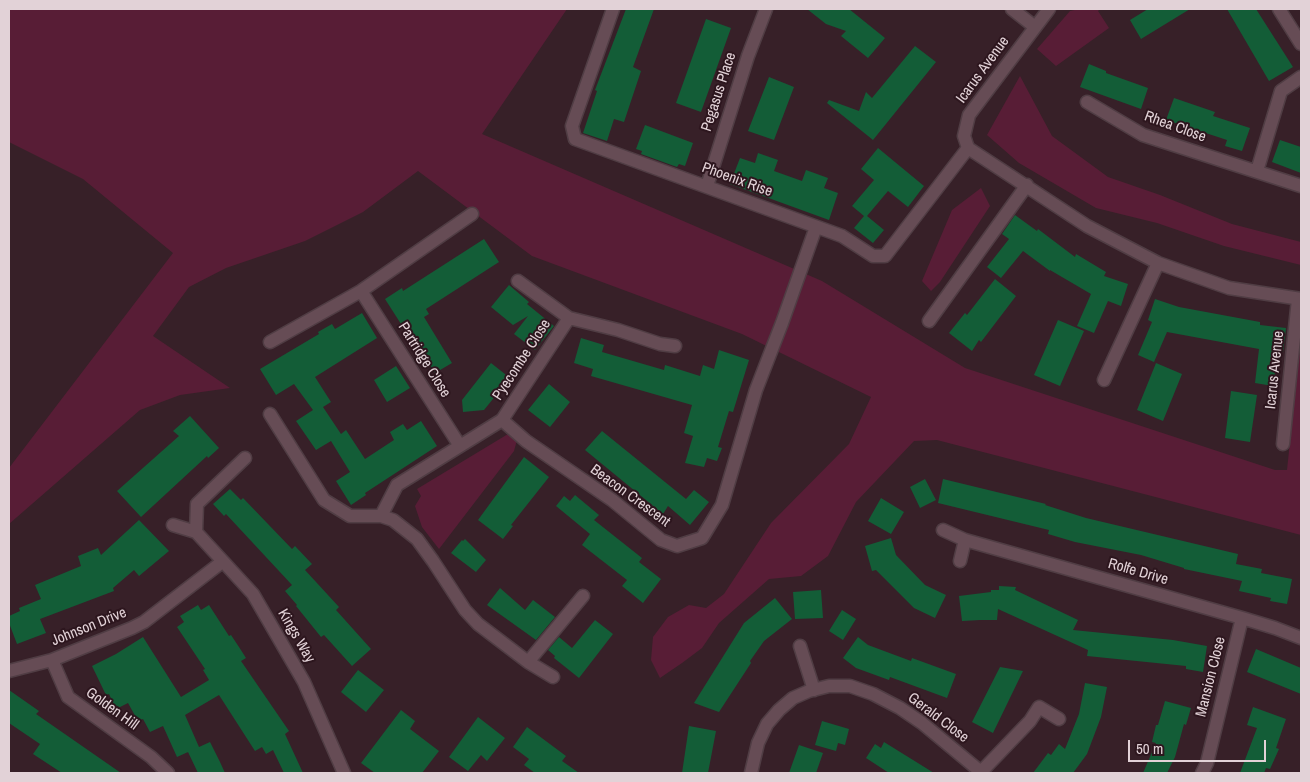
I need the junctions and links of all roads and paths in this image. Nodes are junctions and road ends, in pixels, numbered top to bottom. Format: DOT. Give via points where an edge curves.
graph roads {
  1 [pos="613,9"];
  2 [pos="766,9"];
  3 [pos="1012,9"];
  4 [pos="1049,9"];
  5 [pos="1279,9"];
  6 [pos="1035,27"];
  7 [pos="1301,44"];
  8 [pos="1301,77"];
  9 [pos="1087,102"];
  10 [pos="968,148"];
  11 [pos="1257,171"];
  12 [pos="1027,185"];
  13 [pos="707,186"];
  14 [pos="1301,186"];
  15 [pos="472,214"];
  16 [pos="816,227"];
  17 [pos="1158,263"];
  18 [pos="518,281"];
  19 [pos="361,291"];
  20 [pos="1300,299"];
  21 [pos="569,318"];
  22 [pos="929,321"];
  23 [pos="270,342"];
  24 [pos="675,346"];
  25 [pos="1104,380"];
  26 [pos="270,414"];
  27 [pos="502,420"];
  28 [pos="1284,444"];
  29 [pos="460,446"];
  30 [pos="245,458"];
  31 [pos="381,516"];
  32 [pos="173,525"];
  33 [pos="943,530"];
  34 [pos="196,532"];
  35 [pos="965,540"];
  36 [pos="960,561"];
  37 [pos="222,562"];
  38 [pos="583,596"];
  39 [pos="1242,618"];
  40 [pos="1301,638"];
  41 [pos="800,646"];
  42 [pos="52,660"];
  43 [pos="528,662"];
  44 [pos="9,671"];
  45 [pos="553,677"];
  46 [pos="814,690"];
  47 [pos="1059,719"];
  48 [pos="168,773"];
  49 [pos="344,773"];
  50 [pos="751,773"];
  51 [pos="981,773"];
  52 [pos="1202,773"];
  1 -- 13 [label="street, Phoenix Rise" via="572,126 575,139"];
  2 -- 13 [label="street, Pegasus Place"];
  3 -- 6 [label="street"];
  4 -- 6 [label="street, Icarus Avenue"];
  5 -- 7 [label="street"];
  6 -- 10 [label="street, Icarus Avenue" via="969,115 964,136"];
  8 -- 11 [label="street" via="1282,91"];
  9 -- 11 [label="street, Rhea Close" via="1143,135"];
  10 -- 12 [label="street, Icarus Avenue"];
  10 -- 16 [label="street, Phoenix Rise" via="885,256 874,256 842,236"];
  11 -- 14 [label="street, Rhea Close"];
  12 -- 17 [label="street, Icarus Avenue" via="1087,226"];
  12 -- 22 [label="street"];
  13 -- 16 [label="street, Phoenix Rise"];
  15 -- 19 [label="street"];
  16 -- 27 [label="street, Beacon Crescent" via="756,390 722,505 702,538 676,546 661,540"];
  17 -- 20 [label="street, Icarus Avenue" via="1229,288"];
  17 -- 25 [label="street"];
  18 -- 21 [label="street, Pyecombe Close"];
  19 -- 23 [label="street"];
  19 -- 29 [label="street, Partridge Close"];
  20 -- 28 [label="street, Icarus Avenue"];
  21 -- 24 [label="street, Pyecombe Close"];
  21 -- 27 [label="street, Pyecombe Close"];
  26 -- 31 [label="street" via="324,500 350,516"];
  27 -- 29 [label="street"];
  29 -- 31 [label="street" via="397,485"];
  30 -- 34 [label="street" via="197,504"];
  31 -- 43 [label="street" via="393,520 416,539 465,610 478,624"];
  32 -- 34 [label="street"];
  33 -- 35 [label="street, Rolfe Drive"];
  34 -- 37 [label="street, Kings Way"];
  35 -- 36 [label="street"];
  35 -- 39 [label="street, Rolfe Drive"];
  37 -- 42 [label="street, Johnson Drive" via="132,628"];
  37 -- 49 [label="street, Kings Way" via="253,594 296,668"];
  38 -- 43 [label="street"];
  39 -- 40 [label="street, Rolfe Drive"];
  39 -- 52 [label="street, Mansion Close"];
  41 -- 46 [label="street"];
  42 -- 44 [label="street, Johnson Drive"];
  42 -- 48 [label="street, Golden Hill" via="68,697"];
  43 -- 45 [label="street"];
  46 -- 50 [label="street, Gerald Close" via="793,698 767,724 758,743"];
  46 -- 51 [label="street, Gerald Close" via="850,686 873,694 922,723"];
  47 -- 51 [label="street" via="1039,707"];
}
